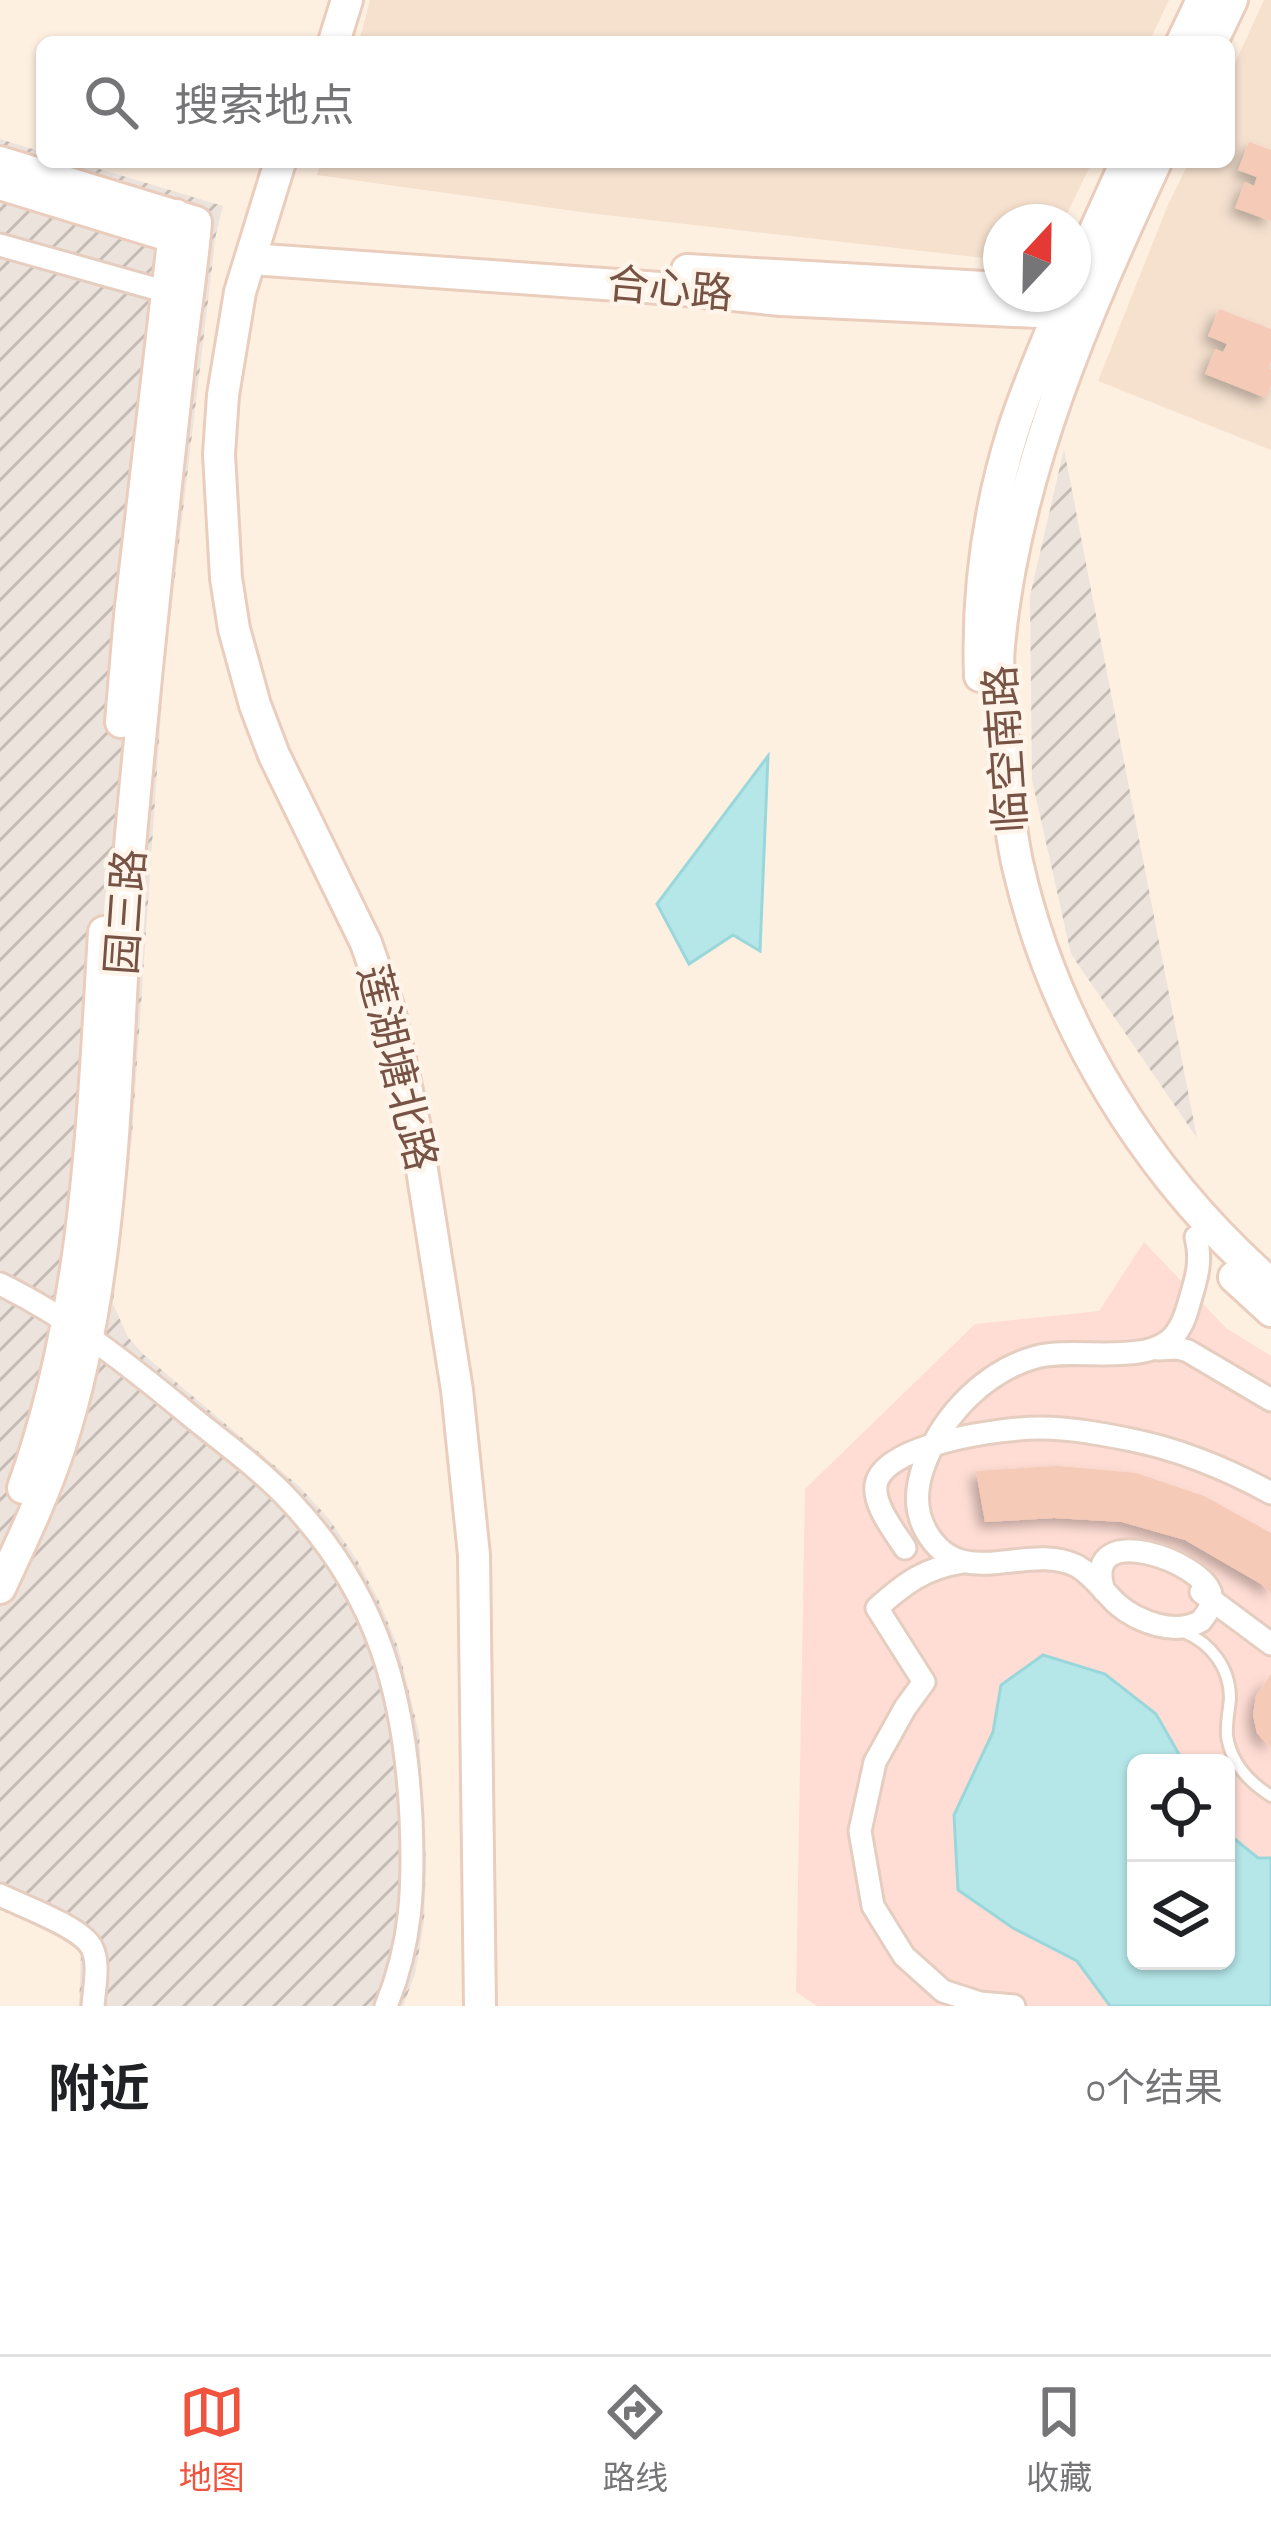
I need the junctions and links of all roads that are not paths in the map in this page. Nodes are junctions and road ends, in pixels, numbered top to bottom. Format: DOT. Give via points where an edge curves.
graph roads {
  1 [pos="329,0"];
  2 [pos="347,0"];
  3 [pos="1202,0"];
  4 [pos="1232,0"];
  5 [pos="318,36"];
  6 [pos="336,36"];
  7 [pos="1185,36"];
  8 [pos="1216,36"];
  9 [pos="0,162"];
  10 [pos="279,168"];
  11 [pos="295,168"];
  12 [pos="1124,168"];
  13 [pos="1153,168"];
  14 [pos="0,184"];
  15 [pos="185,229"];
  16 [pos="0,245"];
  17 [pos="261,250"];
  18 [pos="1091,259"];
  19 [pos="1091,274"];
  20 [pos="983,287"];
  21 [pos="166,292"];
  22 [pos="983,299"];
  23 [pos="1070,312"];
  24 [pos="1073,312"];
  25 [pos="1196,1237"];
  26 [pos="0,1284"];
  27 [pos="1271,1284"];
  28 [pos="1271,1311"];
  29 [pos="77,1329"];
  30 [pos="1151,1349"];
  31 [pos="1271,1400"];
  32 [pos="946,1424"];
  33 [pos="932,1447"];
  34 [pos="909,1453"];
  35 [pos="1271,1493"];
  36 [pos="0,1540"];
  37 [pos="905,1548"];
  38 [pos="1106,1559"];
  39 [pos="962,1562"];
  40 [pos="1078,1567"];
  41 [pos="0,1588"];
  42 [pos="1104,1591"];
  43 [pos="1209,1606"];
  44 [pos="1170,1627"];
  45 [pos="1271,1644"];
  46 [pos="1210,1648"];
  47 [pos="1271,1796"];
  48 [pos="0,1895"];
  49 [pos="93,2006"];
  50 [pos="386,2006"];
  51 [pos="480,2006"];
  52 [pos="499,2006"];
  53 [pos="1014,2006"];
  1 -- 5 [label="main road"];
  2 -- 6 [label="main road"];
  3 -- 7 [label="main road"];
  4 -- 8 [label="main road"];
  9 -- 15 [label="main road"];
  10 -- 17 [label="main road, 莲湖塘北路"];
  11 -- 17 [label="main road, 莲湖塘北路"];
  12 -- 18 [label="main road, 临空南路"];
  13 -- 19 [label="main road, 临空南路"];
  14 -- 15 [label="main road"];
  15 -- 21 [label="main road, 园三路"];
  15 -- 29 [label="main road, 园三路" via="108,1180"];
  16 -- 21 [label="street"];
  17 -- 20 [label="main road, 合心路"];
  17 -- 22 [label="main road, 合心路" via="782,300"];
  17 -- 51 [label="main road, 莲湖塘北路" via="230,342 223,395 226,578 255,705 389,1009 416,1132 474,1555"];
  17 -- 52 [label="main road, 莲湖塘北路" via="238,455 245,576 288,742 406,1003 433,1130 475,1390 492,1557"];
  21 -- 29 [label="main road, 园三路" via="110,841"];
  23 -- 25 [label="main road, 临空南路" via="1013,430 984,554 980,712 993,843 1021,948 1067,1055 1126,1152"];
  24 -- 27 [label="main road, 临空南路" via="1016,540 999,648 1016,860 1049,970 1112,1094 1169,1177"];
  25 -- 28 [label="main road, 临空南路"];
  25 -- 30 [label="street" via="1200,1263 1185,1318 1176,1335"];
  26 -- 29 [label="street"];
  29 -- 36 [label="main road, 园三路"];
  29 -- 41 [label="main road, 园三路" via="60,1445"];
  29 -- 50 [label="street" via="289,1499 346,1570 369,1616 399,1704 409,1779 409,1928"];
  30 -- 31 [label="street" via="1188,1351"];
  30 -- 32 [label="street" via="1035,1358 989,1380"];
  32 -- 33 [label="street"];
  32 -- 34 [label="street"];
  33 -- 34 [label="street"];
  33 -- 35 [label="street" via="1010,1430 1098,1434 1202,1460"];
  33 -- 39 [label="street" via="920,1474 918,1513 933,1542"];
  34 -- 37 [label="street" via="875,1487"];
  38 -- 39 [label="street" via="1050,1553"];
  38 -- 40 [label="street"];
  38 -- 42 [label="street"];
  38 -- 43 [label="street" via="1163,1569"];
  39 -- 40 [label="street" via="1050,1559"];
  39 -- 53 [label="street" via="908,1581 878,1608 924,1682 874,1762 860,1831 873,1906 904,1956 944,1991"];
  40 -- 42 [label="street"];
  42 -- 44 [label="street" via="1131,1614"];
  43 -- 44 [label="street" via="1194,1626"];
  43 -- 45 [label="street"];
  43 -- 46 [label="lane"];
  44 -- 46 [label="lane"];
  46 -- 47 [label="lane" via="1229,1685 1232,1753"];
  48 -- 49 [label="street" via="91,1945"];
}
